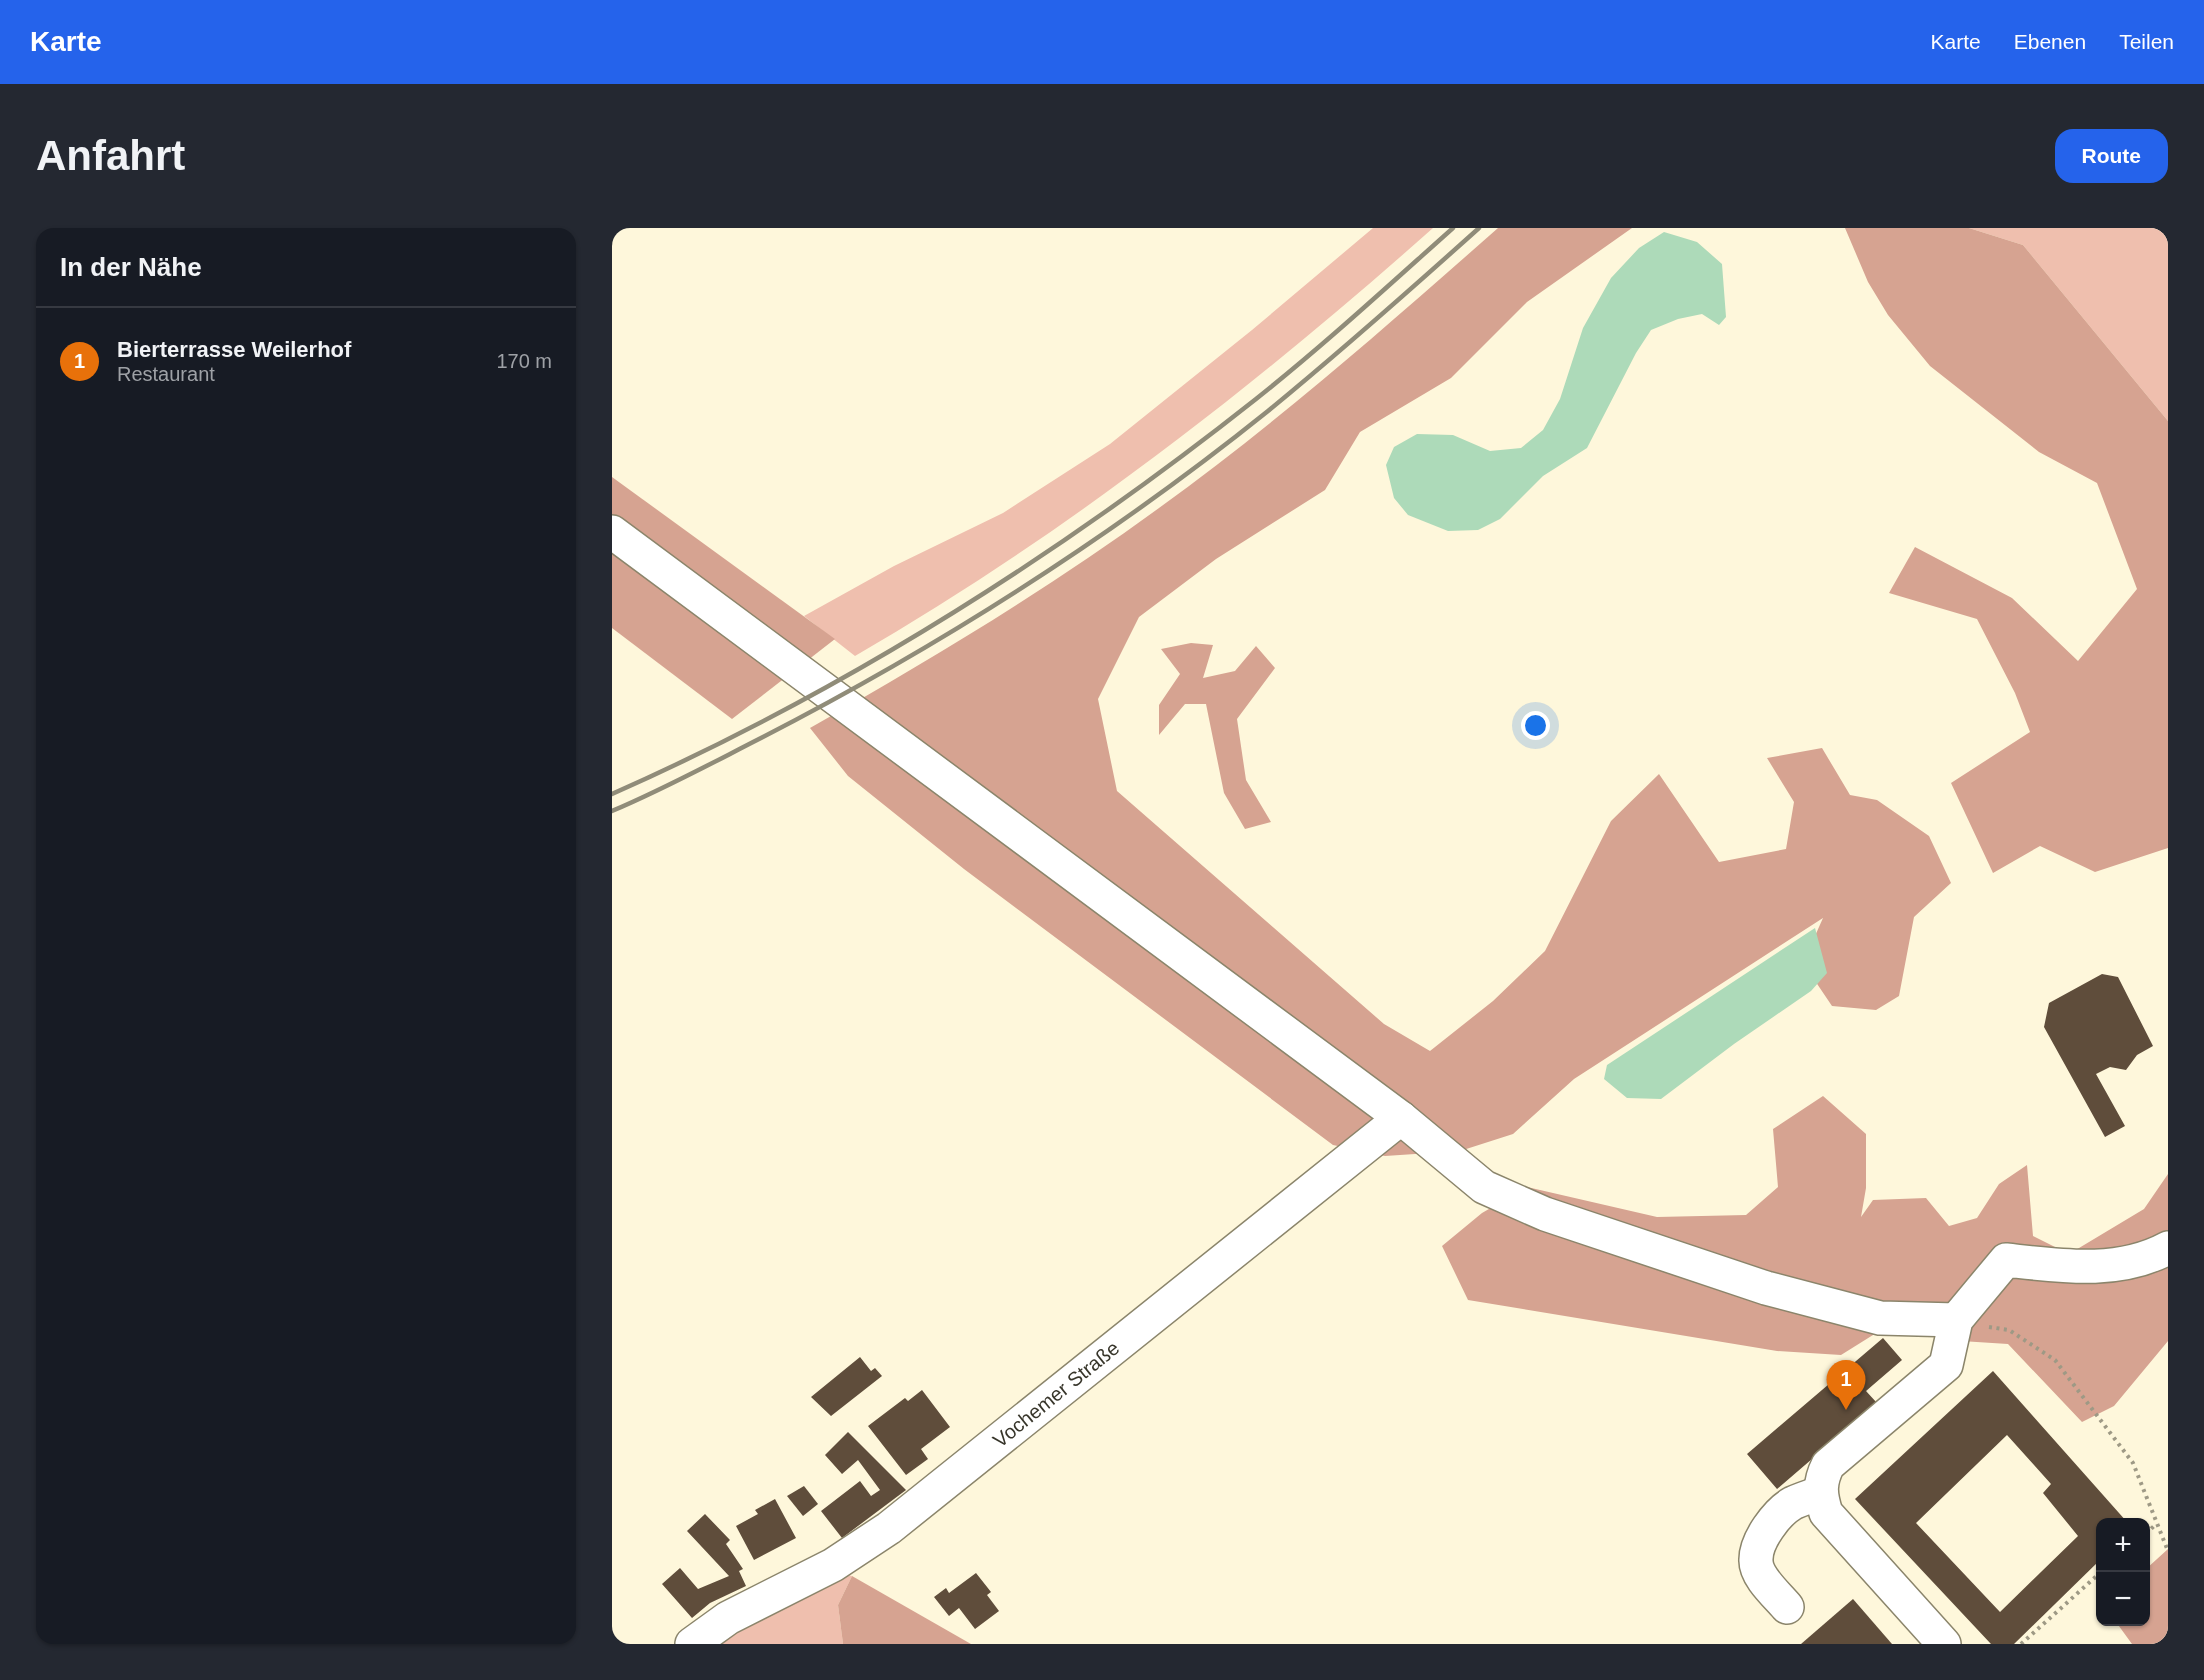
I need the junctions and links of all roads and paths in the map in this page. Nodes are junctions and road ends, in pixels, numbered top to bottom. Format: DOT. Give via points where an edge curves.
graph roads {
  1 [pos="612,532"];
  2 [pos="1401,1118"];
  3 [pos="2168,1248"];
  4 [pos="1956,1320"];
  5 [pos="1820,1493"];
  6 [pos="2156,1525"];
  7 [pos="2150,1530"];
  8 [pos="2168,1551"];
  9 [pos="2096,1577"];
  10 [pos="1787,1607"];
  11 [pos="692,1644"];
  12 [pos="1944,1644"];
  13 [pos="2020,1644"];
  1 -- 2 [label="street"];
  2 -- 4 [label="street" via="1484,1187 1545,1214 1766,1288 1880,1318"];
  2 -- 11 [label="street, Vochemer Straße" via="889,1528 833,1565 728,1617"];
  3 -- 4 [label="street" via="2147,1260 2083,1268 2006,1260"];
  4 -- 5 [label="street" via="1946,1365 1828,1465"];
  4 -- 6 [label="path" via="2009,1330 2055,1360 2133,1463"];
  5 -- 10 [label="street" via="1791,1504 1768,1528 1760,1545 1756,1561 1759,1569"];
  5 -- 12 [label="street" via="1826,1513"];
  6 -- 7 [label="path"];
  6 -- 8 [label="path"];
  9 -- 13 [label="path"];
}
